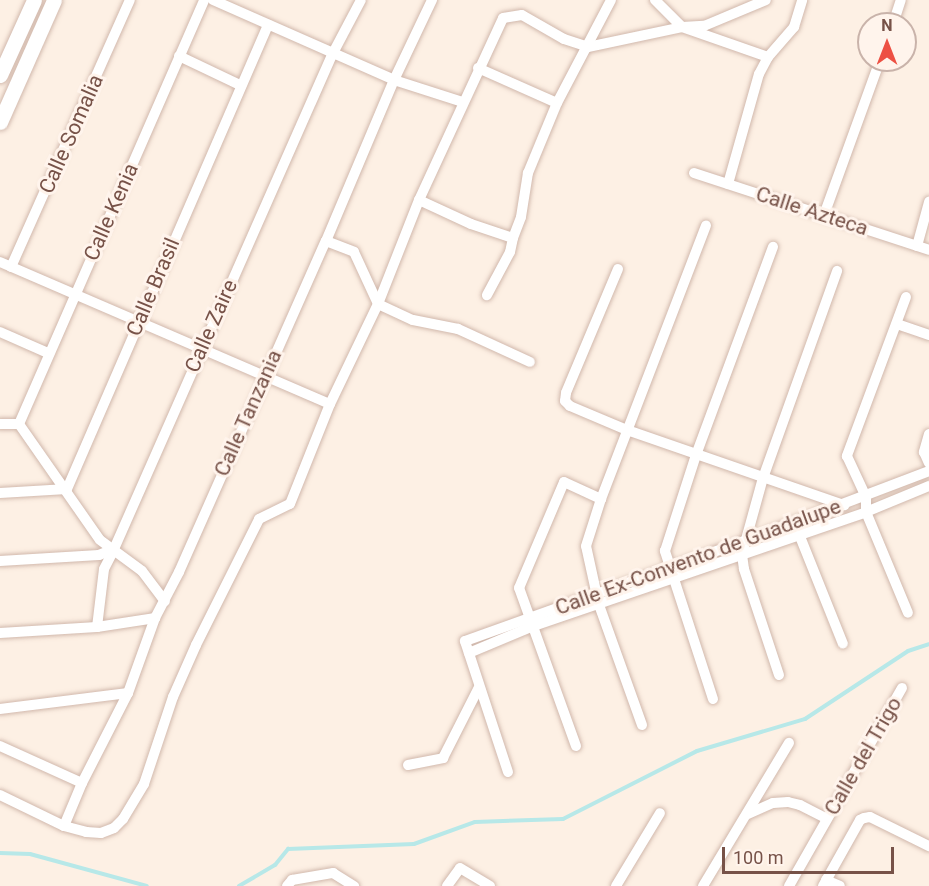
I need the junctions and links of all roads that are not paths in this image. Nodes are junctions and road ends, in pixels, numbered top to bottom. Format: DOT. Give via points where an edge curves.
graph roads {
  1 [pos="34,0"];
  2 [pos="54,0"];
  3 [pos="130,0"];
  4 [pos="204,0"];
  5 [pos="213,0"];
  6 [pos="361,0"];
  7 [pos="432,0"];
  8 [pos="611,0"];
  9 [pos="655,0"];
  10 [pos="766,0"];
  11 [pos="802,0"];
  12 [pos="268,25"];
  13 [pos="682,27"];
  14 [pos="588,47"];
  15 [pos="332,55"];
  16 [pos="179,56"];
  17 [pos="768,57"];
  18 [pos="478,68"];
  19 [pos="876,72"];
  20 [pos="0,75"];
  21 [pos="394,80"];
  22 [pos="240,86"];
  23 [pos="463,102"];
  24 [pos="557,103"];
  25 [pos="0,123"];
  26 [pos="694,173"];
  27 [pos="728,184"];
  28 [pos="419,200"];
  29 [pos="929,202"];
  30 [pos="824,215"];
  31 [pos="706,225"];
  32 [pos="513,238"];
  33 [pos="326,241"];
  34 [pos="917,246"];
  35 [pos="773,248"];
  36 [pos="929,250"];
  37 [pos="0,262"];
  38 [pos="11,267"];
  39 [pos="618,269"];
  40 [pos="837,271"];
  41 [pos="75,294"];
  42 [pos="487,295"];
  43 [pos="906,297"];
  44 [pos="378,304"];
  45 [pos="138,320"];
  46 [pos="897,324"];
  47 [pos="0,332"];
  48 [pos="929,335"];
  49 [pos="202,347"];
  50 [pos="48,353"];
  51 [pos="530,362"];
  52 [pos="265,374"];
  53 [pos="330,404"];
  54 [pos="0,424"];
  55 [pos="19,424"];
  56 [pos="627,430"];
  57 [pos="929,434"];
  58 [pos="696,454"];
  59 [pos="929,463"];
  60 [pos="929,471"];
  61 [pos="763,478"];
  62 [pos="929,486"];
  63 [pos="67,489"];
  64 [pos="0,493"];
  65 [pos="866,497"];
  66 [pos="601,499"];
  67 [pos="843,505"];
  68 [pos="862,513"];
  69 [pos="803,520"];
  70 [pos="799,534"];
  71 [pos="746,542"];
  72 [pos="114,549"];
  73 [pos="742,554"];
  74 [pos="0,561"];
  75 [pos="672,573"];
  76 [pos="597,600"];
  77 [pos="165,601"];
  78 [pos="908,613"];
  79 [pos="155,618"];
  80 [pos="530,622"];
  81 [pos="97,627"];
  82 [pos="0,633"];
  83 [pos="843,644"];
  84 [pos="469,653"];
  85 [pos="779,675"];
  86 [pos="479,687"];
  87 [pos="902,688"];
  88 [pos="128,693"];
  89 [pos="712,699"];
  90 [pos="0,709"];
  91 [pos="642,725"];
  92 [pos="789,743"];
  93 [pos="0,746"];
  94 [pos="576,747"];
  95 [pos="408,765"];
  96 [pos="508,772"];
  97 [pos="82,783"];
  98 [pos="0,795"];
  99 [pos="660,813"];
  100 [pos="745,816"];
  101 [pos="827,819"];
  102 [pos="64,826"];
  103 [pos="929,846"];
  104 [pos="825,883"];
  105 [pos="287,886"];
  106 [pos="354,886"];
  107 [pos="447,886"];
  108 [pos="490,886"];
  109 [pos="615,886"];
  110 [pos="702,886"];
  111 [pos="789,886"];
  112 [pos="840,886"];
  1 -- 20 [label="street"];
  2 -- 25 [label="street"];
  3 -- 38 [label="street, Calle Somalia"];
  4 -- 16 [label="street, Calle Kenia"];
  5 -- 12 [label="street"];
  6 -- 15 [label="street, Calle Zaire"];
  7 -- 21 [label="street, Calle Tanzania"];
  8 -- 14 [label="street"];
  9 -- 13 [label="street"];
  10 -- 13 [label="street" via="704,26"];
  11 -- 17 [label="street" via="794,27"];
  12 -- 15 [label="street"];
  12 -- 22 [label="street, Calle Brasil"];
  13 -- 14 [label="street"];
  13 -- 17 [label="street"];
  14 -- 18 [label="street" via="564,39 522,15 513,16 503,18"];
  14 -- 24 [label="street"];
  15 -- 21 [label="street"];
  15 -- 49 [label="street, Calle Zaire"];
  16 -- 22 [label="street"];
  16 -- 41 [label="street, Calle Kenia"];
  17 -- 27 [label="street" via="759,74"];
  18 -- 23 [label="street"];
  18 -- 24 [label="street"];
  19 -- 30 [label="street"];
  21 -- 23 [label="street"];
  21 -- 33 [label="street, Calle Tanzania"];
  22 -- 45 [label="street, Calle Brasil"];
  23 -- 28 [label="street"];
  24 -- 32 [label="street" via="528,173 521,217"];
  26 -- 27 [label="street, Calle Azteca"];
  27 -- 30 [label="street, Calle Azteca"];
  28 -- 32 [label="street"];
  28 -- 44 [label="street"];
  29 -- 34 [label="street"];
  30 -- 34 [label="street, Calle Azteca"];
  31 -- 56 [label="street"];
  32 -- 42 [label="street" via="510,252"];
  33 -- 44 [label="street" via="354,252"];
  33 -- 52 [label="street, Calle Tanzania"];
  34 -- 36 [label="street, Calle Azteca"];
  35 -- 58 [label="street"];
  37 -- 38 [label="street"];
  38 -- 41 [label="street"];
  39 -- 56 [label="street" via="566,401"];
  40 -- 61 [label="street"];
  41 -- 45 [label="street"];
  41 -- 50 [label="street, Calle Kenia"];
  43 -- 46 [label="street"];
  44 -- 51 [label="street" via="413,320 458,329"];
  44 -- 53 [label="street"];
  45 -- 49 [label="street"];
  45 -- 63 [label="street, Calle Brasil"];
  46 -- 48 [label="street"];
  46 -- 65 [label="street" via="847,456"];
  47 -- 50 [label="street"];
  49 -- 52 [label="street"];
  49 -- 72 [label="street, Calle Zaire"];
  50 -- 55 [label="street, Calle Kenia"];
  52 -- 53 [label="street"];
  52 -- 77 [label="street, Calle Tanzania"];
  53 -- 102 [label="street" via="290,504 259,519 196,645 173,697 144,784 123,819 101,833"];
  54 -- 55 [label="street"];
  55 -- 63 [label="street"];
  56 -- 58 [label="street"];
  56 -- 66 [label="street"];
  57 -- 59 [label="street" via="924,452"];
  58 -- 61 [label="street"];
  58 -- 75 [label="street" via="665,551"];
  60 -- 65 [label="street, Calle Ex-Convento de Guadalupe"];
  61 -- 67 [label="street"];
  61 -- 71 [label="street"];
  62 -- 68 [label="street, Calle Ex-Convento de Guadalupe"];
  63 -- 64 [label="street"];
  63 -- 72 [label="street" via="100,540"];
  65 -- 67 [label="street, Calle Ex-Convento de Guadalupe"];
  65 -- 68 [label="street"];
  66 -- 76 [label="street" via="586,546"];
  66 -- 80 [label="street" via="564,482 519,588"];
  67 -- 68 [label="street"];
  67 -- 69 [label="street, Calle Ex-Convento de Guadalupe"];
  68 -- 70 [label="street, Calle Ex-Convento de Guadalupe"];
  68 -- 78 [label="street"];
  69 -- 70 [label="street"];
  69 -- 71 [label="street, Calle Ex-Convento de Guadalupe"];
  70 -- 73 [label="street, Calle Ex-Convento de Guadalupe"];
  70 -- 83 [label="street"];
  71 -- 73 [label="street"];
  71 -- 75 [label="street, Calle Ex-Convento de Guadalupe"];
  72 -- 74 [label="street" via="99,555"];
  72 -- 77 [label="street" via="142,571"];
  72 -- 81 [label="street, Calle Zaire" via="104,569"];
  73 -- 75 [label="street, Calle Ex-Convento de Guadalupe"];
  73 -- 85 [label="street"];
  75 -- 76 [label="street, Calle Ex-Convento de Guadalupe"];
  75 -- 89 [label="street"];
  76 -- 80 [label="street, Calle Ex-Convento de Guadalupe"];
  76 -- 91 [label="street"];
  77 -- 79 [label="street, Calle Tanzania"];
  79 -- 81 [label="street"];
  79 -- 88 [label="street, Calle Tanzania"];
  80 -- 84 [label="street, Calle Ex-Convento de Guadalupe"];
  80 -- 84 [label="street, Calle Ex-Convento de Guadalupe" via="465,641"];
  80 -- 94 [label="street"];
  81 -- 82 [label="street"];
  84 -- 86 [label="street"];
  86 -- 95 [label="street" via="443,758"];
  86 -- 96 [label="street"];
  87 -- 101 [label="street, Calle del Trigo"];
  88 -- 90 [label="street"];
  88 -- 97 [label="street, Calle Tanzania"];
  92 -- 100 [label="street"];
  93 -- 97 [label="street"];
  97 -- 102 [label="street, Calle Tanzania"];
  98 -- 102 [label="street"];
  99 -- 109 [label="street"];
  100 -- 101 [label="street" via="766,805 788,802"];
  100 -- 110 [label="street"];
  101 -- 111 [label="street, Calle del Trigo"];
  103 -- 104 [label="street" via="870,817 860,820"];
  104 -- 112 [label="street"];
  105 -- 106 [label="street" via="292,880 333,873"];
  107 -- 108 [label="street" via="460,868"];
}
